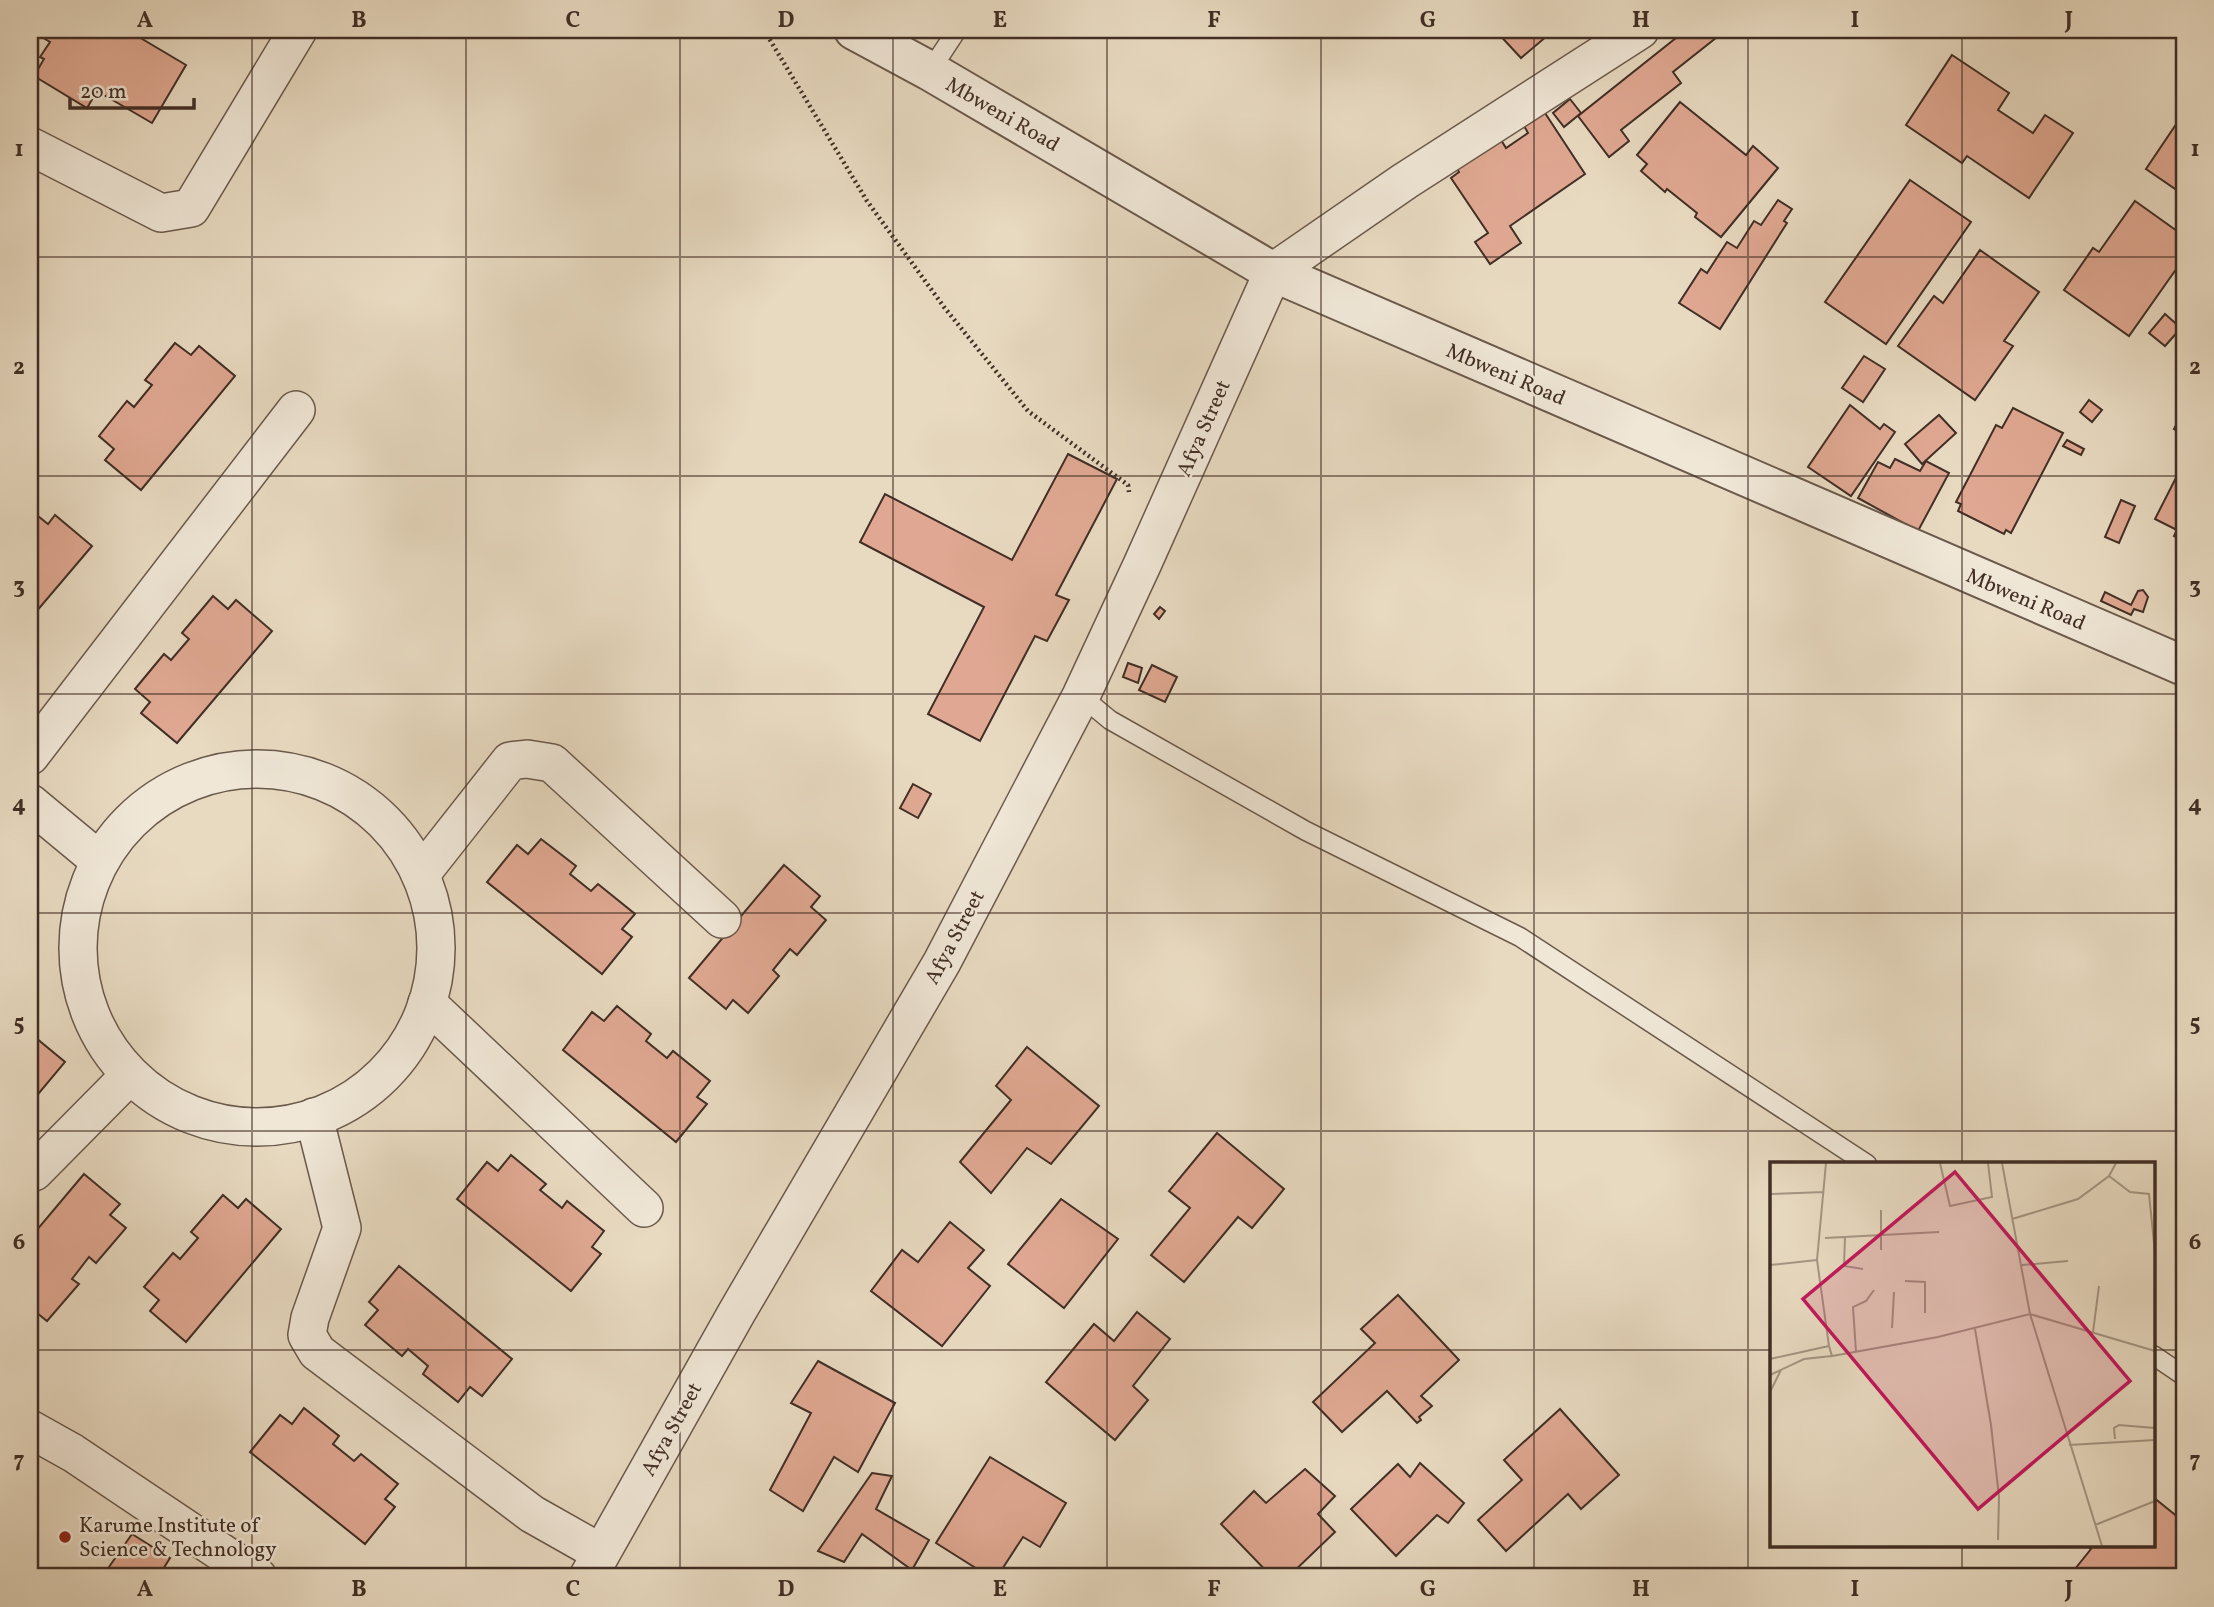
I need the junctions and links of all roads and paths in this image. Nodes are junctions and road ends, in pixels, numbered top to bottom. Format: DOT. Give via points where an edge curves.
graph roads {
  1 [pos="298,30"];
  2 [pos="764,30"];
  3 [pos="854,30"];
  4 [pos="957,30"];
  5 [pos="1640,30"];
  6 [pos="930,71"];
  7 [pos="30,146"];
  8 [pos="1273,272"];
  9 [pos="296,410"];
  10 [pos="1130,499"];
  11 [pos="2184,666"];
  12 [pos="1081,696"];
  13 [pos="30,756"];
  14 [pos="30,803"];
  15 [pos="100,861"];
  16 [pos="421,874"];
  17 [pos="722,919"];
  18 [pos="427,1003"];
  19 [pos="130,1074"];
  20 [pos="314,1117"];
  21 [pos="1864,1162"];
  22 [pos="30,1173"];
  23 [pos="644,1208"];
  24 [pos="2154,1356"];
  25 [pos="2184,1376"];
  26 [pos="30,1429"];
  27 [pos="595,1565"];
  28 [pos="258,1577"];
  1 -- 7 [label="street" via="191,208 160,213"];
  2 -- 10 [label="path" via="867,201 944,307 1028,411 1128,485"];
  3 -- 6 [label="street, Mbweni Road"];
  4 -- 6 [label="lane"];
  5 -- 8 [label="street"];
  6 -- 8 [label="street, Mbweni Road"];
  8 -- 11 [label="street, Mbweni Road"];
  8 -- 12 [label="street, Afya Street"];
  9 -- 13 [label="street"];
  12 -- 21 [label="lane" via="1110,720 1306,831 1520,937"];
  12 -- 27 [label="street, Afya Street" via="942,962"];
  14 -- 15 [label="street"];
  15 -- 16 [label="street" via="143,810 170,791 233,770 266,768 330,783 359,799 398,837"];
  15 -- 19 [label="street" via="79,924 78,957 93,1021"];
  16 -- 17 [label="street" via="510,761 527,759 552,763"];
  16 -- 18 [label="street" via="436,938"];
  18 -- 20 [label="street" via="395,1061 371,1085"];
  18 -- 23 [label="street"];
  19 -- 20 [label="street" via="184,1112 216,1122 282,1125"];
  19 -- 22 [label="street"];
  20 -- 27 [label="street" via="342,1228 310,1318 307,1335 317,1352"];
  24 -- 25 [label="lane"];
  26 -- 28 [label="street"];
}
